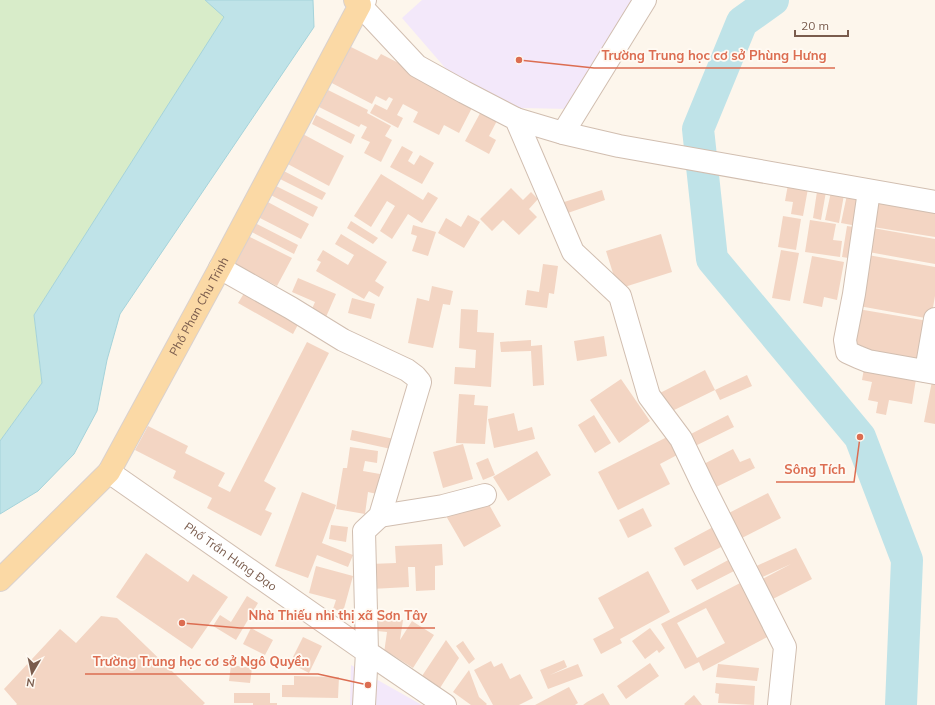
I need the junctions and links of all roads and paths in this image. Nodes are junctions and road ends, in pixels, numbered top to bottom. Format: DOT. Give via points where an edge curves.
graph roads {
  1 [pos="645,0"];
  2 [pos="360,2"];
  3 [pos="516,118"];
  4 [pos="563,133"];
  5 [pos="869,191"];
  6 [pos="935,202"];
  7 [pos="220,268"];
  8 [pos="935,319"];
  9 [pos="930,372"];
  10 [pos="109,472"];
  11 [pos="485,495"];
  12 [pos="380,516"];
  13 [pos="0,580"];
  14 [pos="367,652"];
  15 [pos="364,705"];
  16 [pos="445,705"];
  17 [pos="779,705"];
  1 -- 4 [label="street"];
  2 -- 3 [label="street" via="417,66"];
  2 -- 7 [label="main road, Phố Phan Chu Trinh"];
  3 -- 4 [label="street"];
  3 -- 17 [label="street" via="573,252 620,296 649,396 681,439 785,647"];
  4 -- 5 [label="street" via="619,146"];
  5 -- 6 [label="street"];
  5 -- 9 [label="street" via="845,340 848,352 868,361"];
  7 -- 10 [label="main road, Phố Phan Chu Trinh"];
  7 -- 12 [label="street" via="343,340 407,370 420,382"];
  8 -- 9 [label="street"];
  10 -- 13 [label="main road, Phố Phan Chu Trinh"];
  10 -- 14 [label="street, Phố Trần Hưng Đạo"];
  11 -- 12 [label="street" via="442,506"];
  12 -- 14 [label="street" via="364,531"];
  14 -- 15 [label="street"];
  14 -- 16 [label="street, Phố Trần Hưng Đạo"];
}
